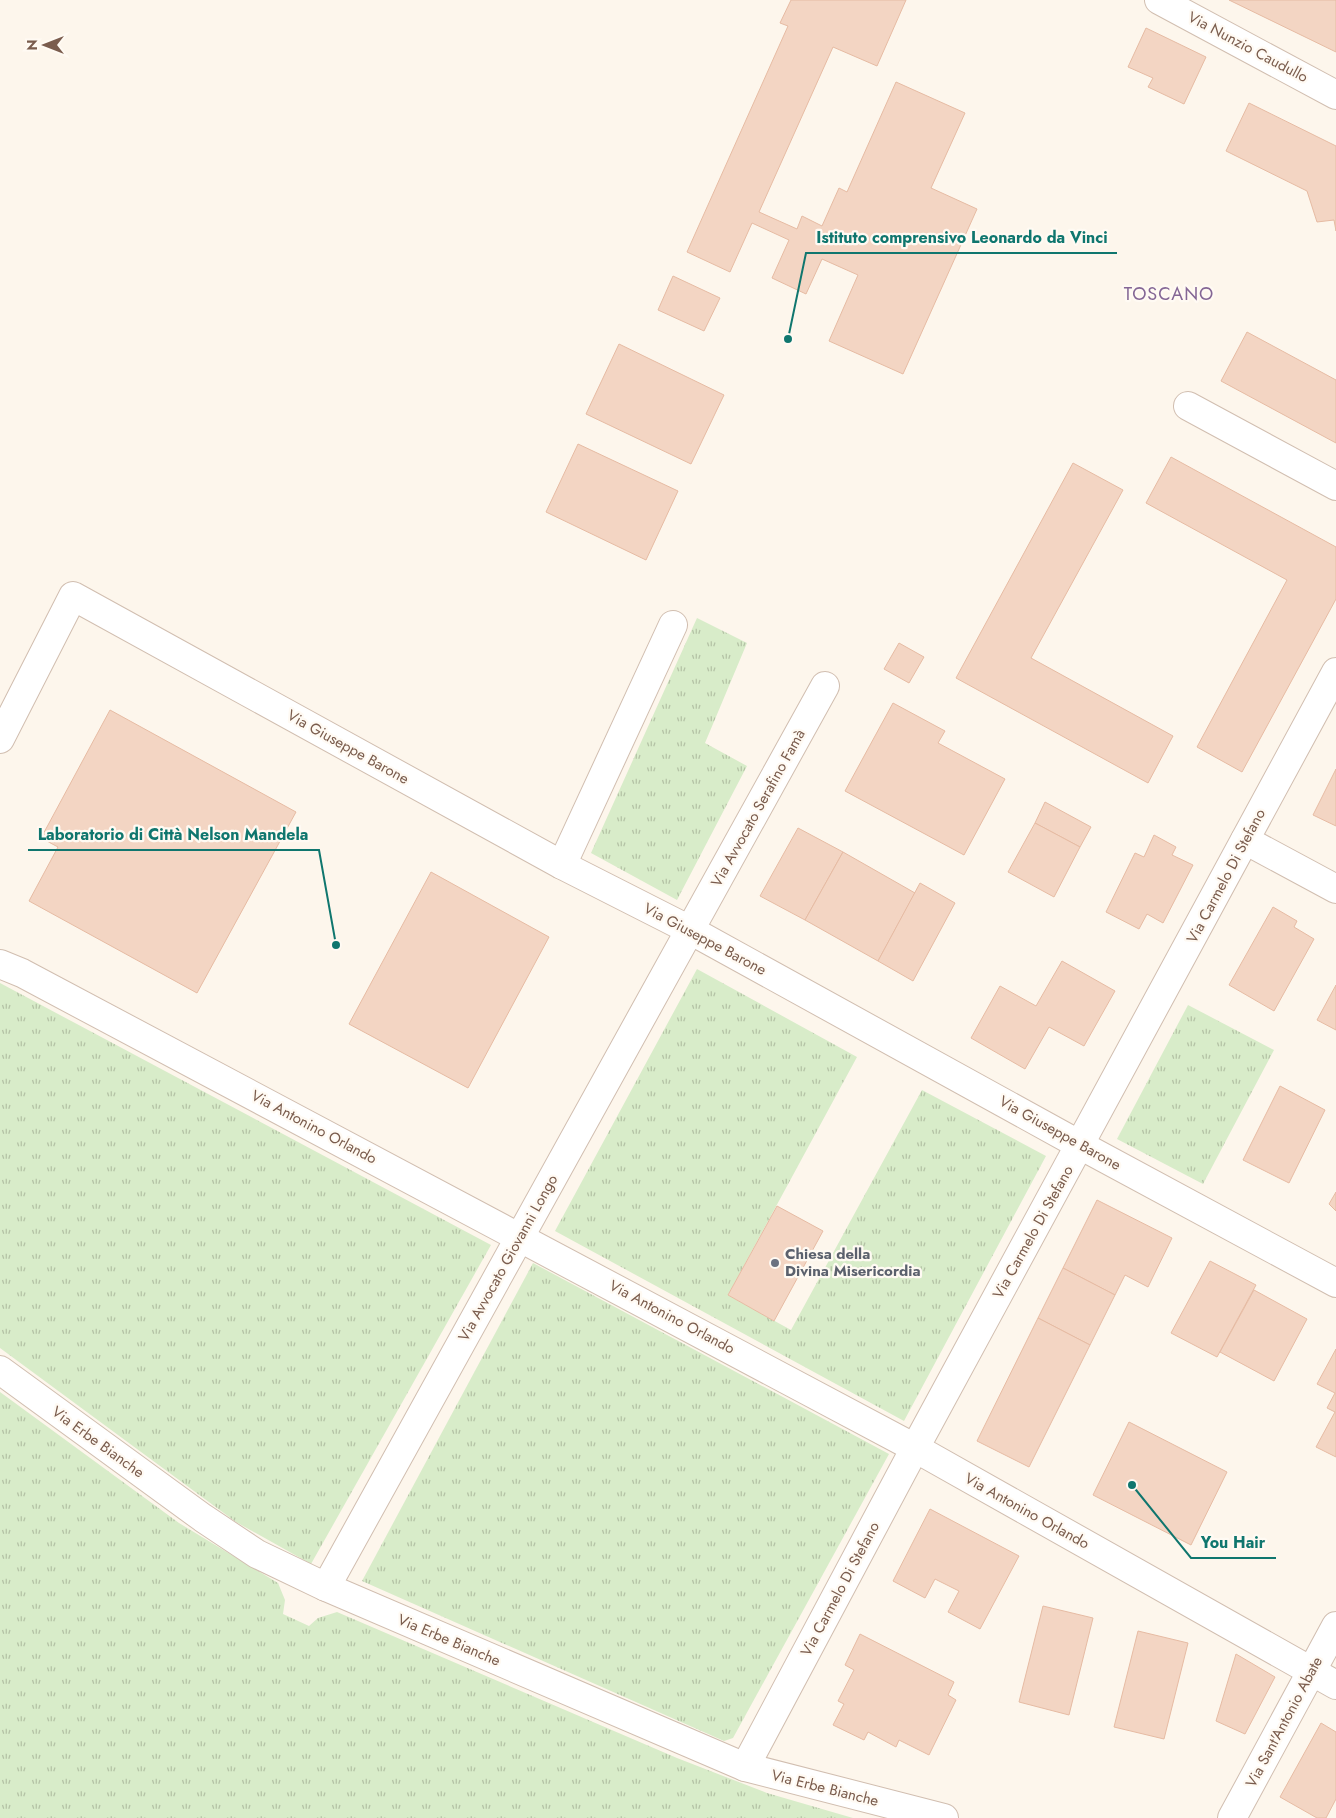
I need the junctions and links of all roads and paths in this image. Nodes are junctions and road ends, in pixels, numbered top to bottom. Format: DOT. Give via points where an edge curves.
graph roads {
  1 [pos="1159,0"];
  2 [pos="1336,94"];
  3 [pos="1188,406"];
  4 [pos="1336,486"];
  5 [pos="673,625"];
  6 [pos="1336,672"];
  7 [pos="825,686"];
  8 [pos="0,739"];
  9 [pos="1245,840"];
  10 [pos="562,865"];
  11 [pos="1336,889"];
  12 [pos="690,930"];
  13 [pos="0,956"];
  14 [pos="0,964"];
  15 [pos="31,978"];
  16 [pos="1080,1145"];
  17 [pos="520,1236"];
  18 [pos="1336,1283"];
  19 [pos="0,1370"];
  20 [pos="915,1448"];
  21 [pos="326,1587"];
  22 [pos="1336,1626"];
  23 [pos="1311,1671"];
  24 [pos="1336,1685"];
  25 [pos="745,1767"];
  26 [pos="944,1818"];
  27 [pos="1232,1818"];
  1 -- 2 [label="street, Via Nunzio Caudullo"];
  3 -- 4 [label="street"];
  5 -- 10 [label="street"];
  6 -- 9 [label="street, Via Carmelo Di Stefano"];
  7 -- 12 [label="street, Via Avvocato Serafino Famà"];
  8 -- 10 [label="street, Via Giuseppe Barone" via="74,596"];
  9 -- 11 [label="street"];
  9 -- 16 [label="street, Via Carmelo Di Stefano"];
  10 -- 12 [label="street, Via Giuseppe Barone"];
  12 -- 16 [label="street, Via Giuseppe Barone"];
  12 -- 17 [label="street, Via Avvocato Giovanni Longo"];
  13 -- 15 [label="street"];
  14 -- 15 [label="street, Via Antonino Orlando"];
  15 -- 17 [label="street, Via Antonino Orlando"];
  16 -- 18 [label="street, Via Giuseppe Barone"];
  16 -- 20 [label="street, Via Carmelo Di Stefano"];
  17 -- 20 [label="street, Via Antonino Orlando"];
  17 -- 21 [label="street, Via Avvocato Giovanni Longo"];
  19 -- 21 [label="street, Via Erbe Bianche" via="257,1554"];
  20 -- 23 [label="street, Via Antonino Orlando"];
  20 -- 25 [label="street, Via Carmelo Di Stefano"];
  21 -- 25 [label="street, Via Erbe Bianche"];
  22 -- 23 [label="street, Via Sant'Antonio Abate"];
  23 -- 24 [label="street, Via Antonino Orlando"];
  23 -- 27 [label="street, Via Sant'Antonio Abate"];
  25 -- 26 [label="street, Via Erbe Bianche"];
}
